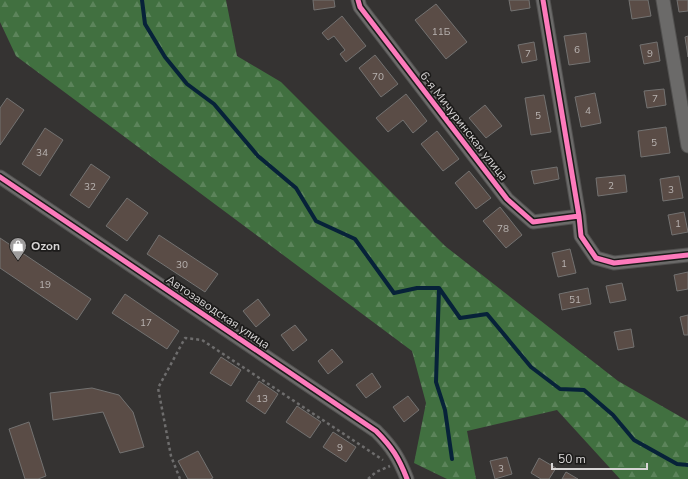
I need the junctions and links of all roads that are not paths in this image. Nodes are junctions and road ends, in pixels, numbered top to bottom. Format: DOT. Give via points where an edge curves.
graph roads {
  1 [pos="358,0"];
  2 [pos="543,0"];
  3 [pos="663,0"];
  4 [pos="688,146"];
  5 [pos="0,177"];
  6 [pos="579,216"];
  7 [pos="688,255"];
  8 [pos="407,479"];
  1 -- 6 [label="street, 6-я Мичуринская улица" via="360,7 507,199 533,222"];
  2 -- 6 [label="street"];
  3 -- 4 [label="street"];
  5 -- 8 [label="street, Автозаводская улица" via="376,431 391,446"];
  6 -- 7 [label="street" via="581,236 596,258 614,263"];
}
